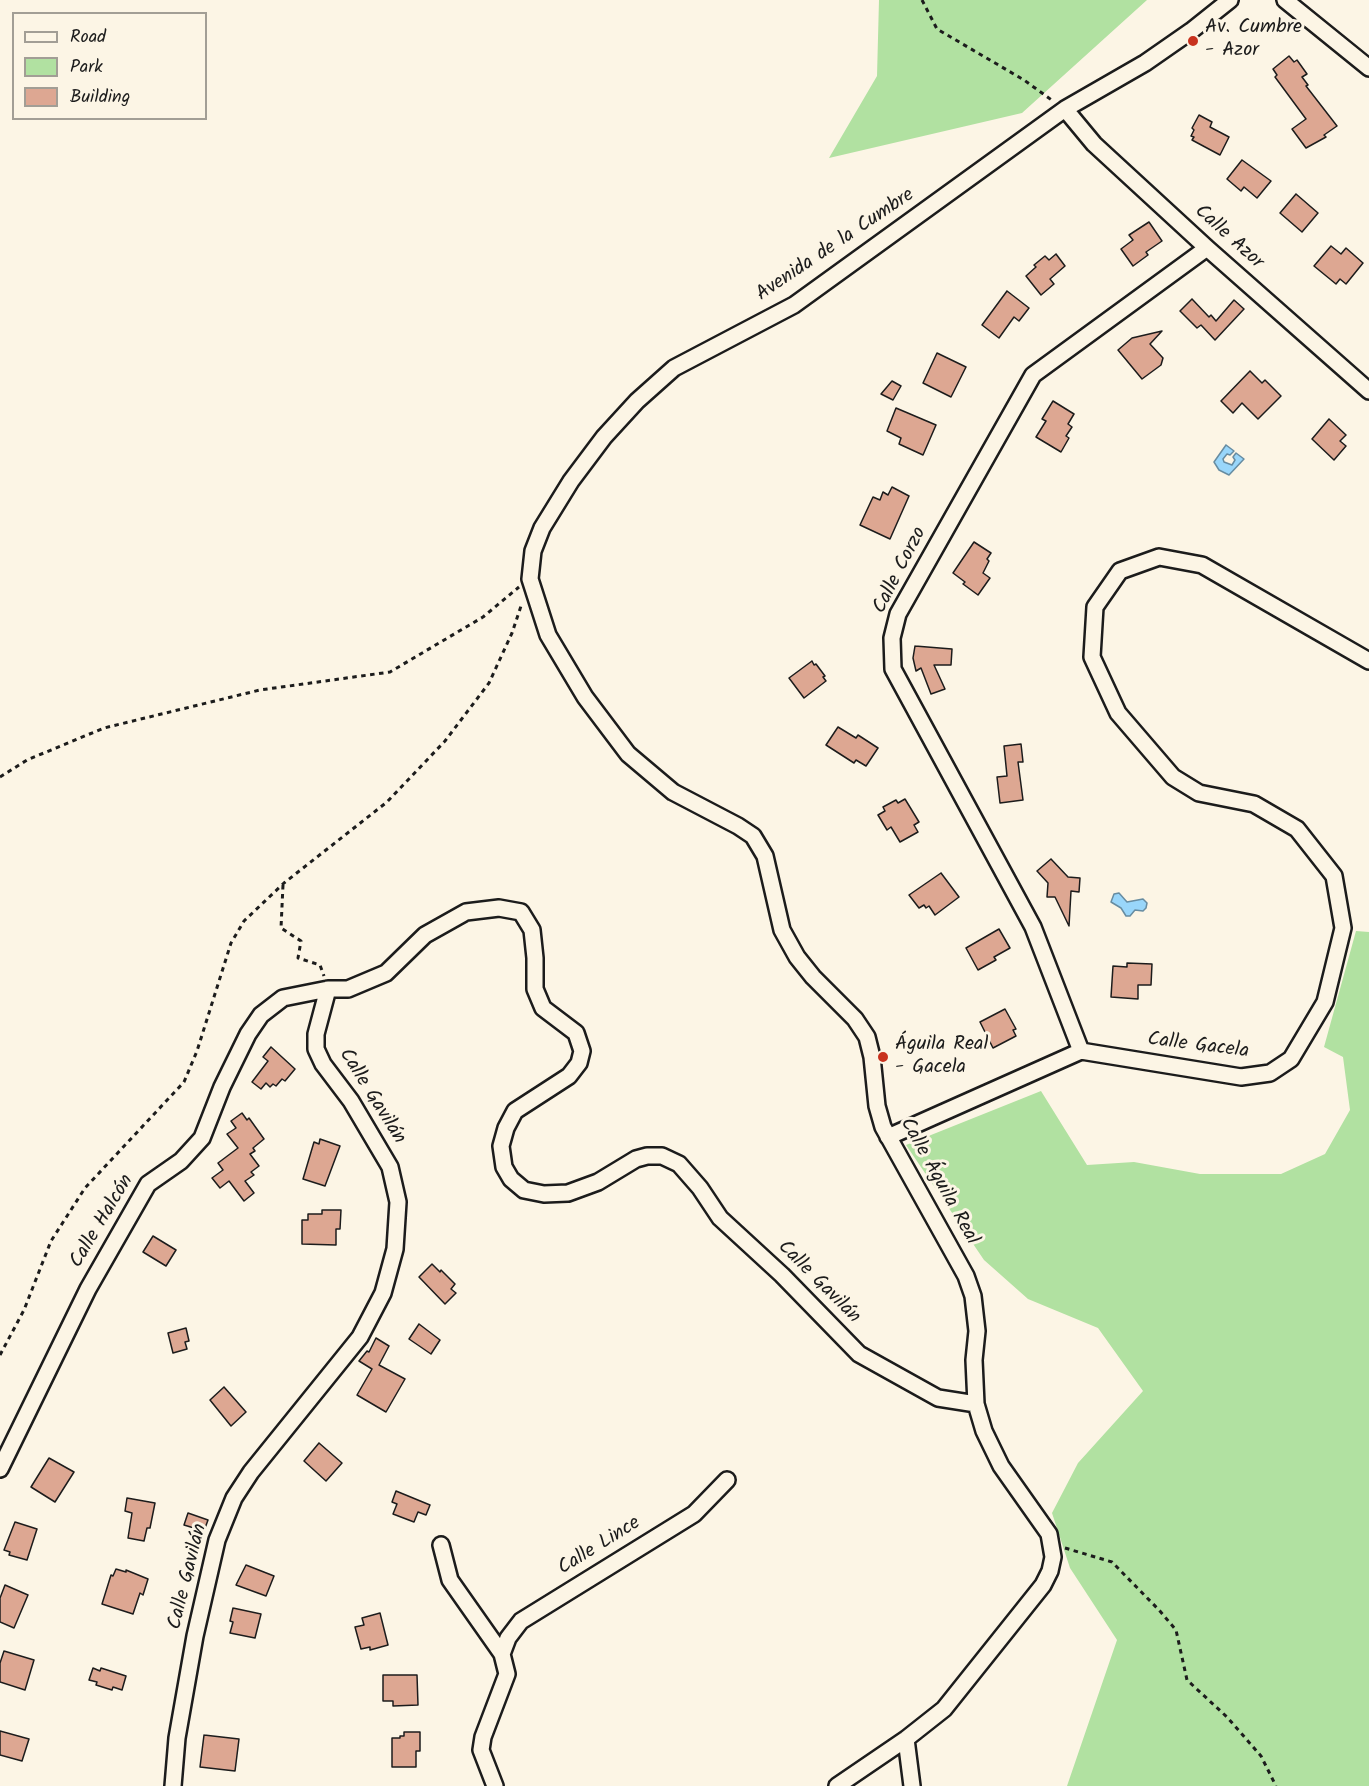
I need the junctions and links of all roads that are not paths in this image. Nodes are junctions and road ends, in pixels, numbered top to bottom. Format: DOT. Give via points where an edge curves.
graph roads {
  1 [pos="1230,0"];
  2 [pos="1285,0"];
  3 [pos="1369,68"];
  4 [pos="1065,109"];
  5 [pos="1207,248"];
  6 [pos="1369,391"];
  7 [pos="530,579"];
  8 [pos="1369,661"];
  9 [pos="328,989"];
  10 [pos="1081,1051"];
  11 [pos="888,1137"];
  12 [pos="976,1404"];
  13 [pos="0,1469"];
  14 [pos="727,1480"];
  15 [pos="441,1545"];
  16 [pos="502,1654"];
  17 [pos="906,1739"];
  18 [pos="173,1786"];
  19 [pos="495,1786"];
  20 [pos="837,1786"];
  21 [pos="912,1786"];
  1 -- 4 [label="street, Avenida de la Cumbre" via="1145,63"];
  2 -- 3 [label="street"];
  4 -- 5 [label="street, Calle Azor" via="1094,144"];
  4 -- 7 [label="street, Avenida de la Cumbre" via="794,305 674,368 604,437 571,482 542,528 533,551"];
  5 -- 6 [label="street, Calle Azor"];
  5 -- 10 [label="street, Calle Corzo" via="1033,375 898,614 892,638 893,669 1033,927"];
  7 -- 11 [label="street, Calle Águila Real" via="548,635 585,697 628,754 673,792 753,836 765,856 782,930 797,957 867,1037 878,1106"];
  8 -- 10 [label="street, Calle Gacela" via="1202,565 1159,557 1120,571 1095,608 1092,657 1118,712 1173,777 1199,793 1254,804 1297,829 1334,876 1343,928 1325,1002 1292,1059 1270,1073 1241,1077"];
  9 -- 12 [label="street, Calle Gavilán" via="348,989 386,973 425,935 466,912 499,908 521,912 532,930 535,989 543,1008 576,1033 582,1051 569,1076 515,1112 506,1128 501,1146 504,1167 511,1179 524,1190 568,1193 647,1156 662,1156 679,1164 720,1218 859,1354 938,1398"];
  9 -- 13 [label="street, Calle Halcón" via="283,998 261,1015 248,1034 202,1138 181,1161 148,1184 99,1270"];
  9 -- 18 [label="street, Calle Gavilán" via="316,1049 390,1167 398,1202 395,1249 383,1293 360,1337 234,1498 217,1540 195,1636 177,1738"];
  10 -- 11 [label="street"];
  11 -- 12 [label="street, Calle Águila Real" via="966,1276 976,1314"];
  12 -- 17 [label="street, Calle Águila Real" via="997,1458 1049,1534 1053,1557 1043,1585 944,1709"];
  14 -- 16 [label="street, Calle Lince" via="694,1514 521,1621"];
  15 -- 16 [label="street" via="450,1580"];
  16 -- 19 [label="street" via="507,1674 481,1750"];
  17 -- 20 [label="street"];
  17 -- 21 [label="street"];
}
